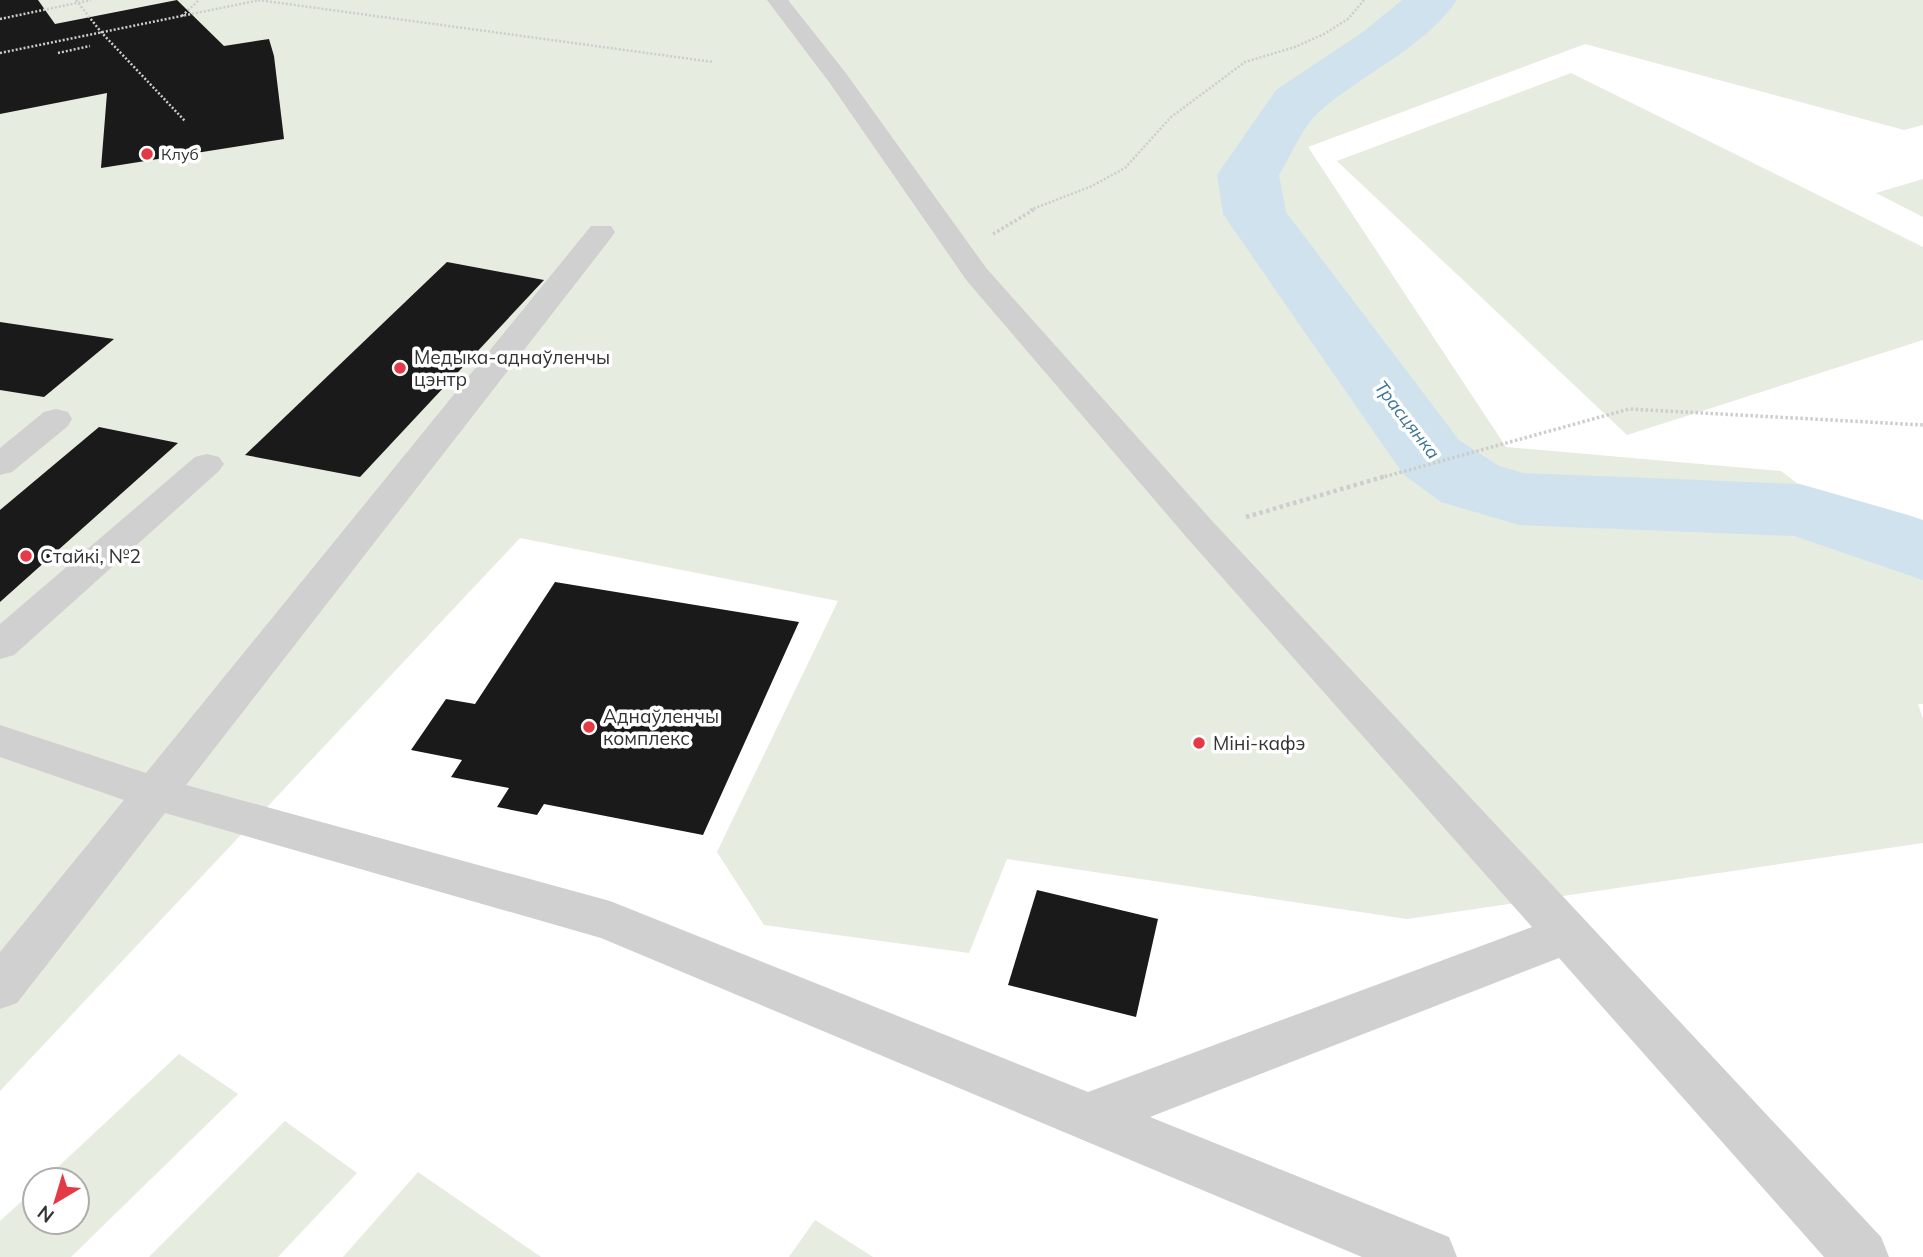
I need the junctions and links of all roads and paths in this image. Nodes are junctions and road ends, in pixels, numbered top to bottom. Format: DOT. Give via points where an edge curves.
graph roads {
  1 [pos="91,0"];
  2 [pos="199,0"];
  3 [pos="259,0"];
  4 [pos="777,0"];
  5 [pos="1364,0"];
  6 [pos="77,1"];
  7 [pos="181,16"];
  8 [pos="0,19"];
  9 [pos="101,32"];
  10 [pos="90,46"];
  11 [pos="0,53"];
  12 [pos="58,53"];
  13 [pos="713,62"];
  14 [pos="186,121"];
  15 [pos="601,232"];
  16 [pos="976,275"];
  17 [pos="56,419"];
  18 [pos="1923,425"];
  19 [pos="207,464"];
  20 [pos="0,465"];
  21 [pos="1201,531"];
  22 [pos="0,645"];
  23 [pos="0,741"];
  24 [pos="154,793"];
  25 [pos="1569,934"];
  26 [pos="0,988"];
  27 [pos="1088,1118"];
  28 [pos="1429,1257"];
  29 [pos="1861,1257"];
  1 -- 6 [label="path"];
  2 -- 7 [label="path"];
  3 -- 7 [label="path"];
  3 -- 13 [label="path"];
  4 -- 16 [label="street"];
  5 -- 16 [label="path" via="1348,19 1324,34 1245,62 1171,117 1125,168 1092,187 1026,212 977,245"];
  6 -- 8 [label="path"];
  6 -- 9 [label="path"];
  7 -- 9 [label="path"];
  9 -- 11 [label="path"];
  9 -- 14 [label="path"];
  10 -- 12 [label="path"];
  15 -- 24 [label="street"];
  16 -- 21 [label="street"];
  17 -- 20 [label="street"];
  18 -- 21 [label="path" via="1629,409"];
  19 -- 22 [label="street"];
  21 -- 25 [label="street"];
  23 -- 24 [label="street"];
  24 -- 26 [label="street"];
  24 -- 27 [label="street" via="610,921"];
  25 -- 27 [label="street"];
  25 -- 29 [label="street"];
  27 -- 28 [label="street"];
}
